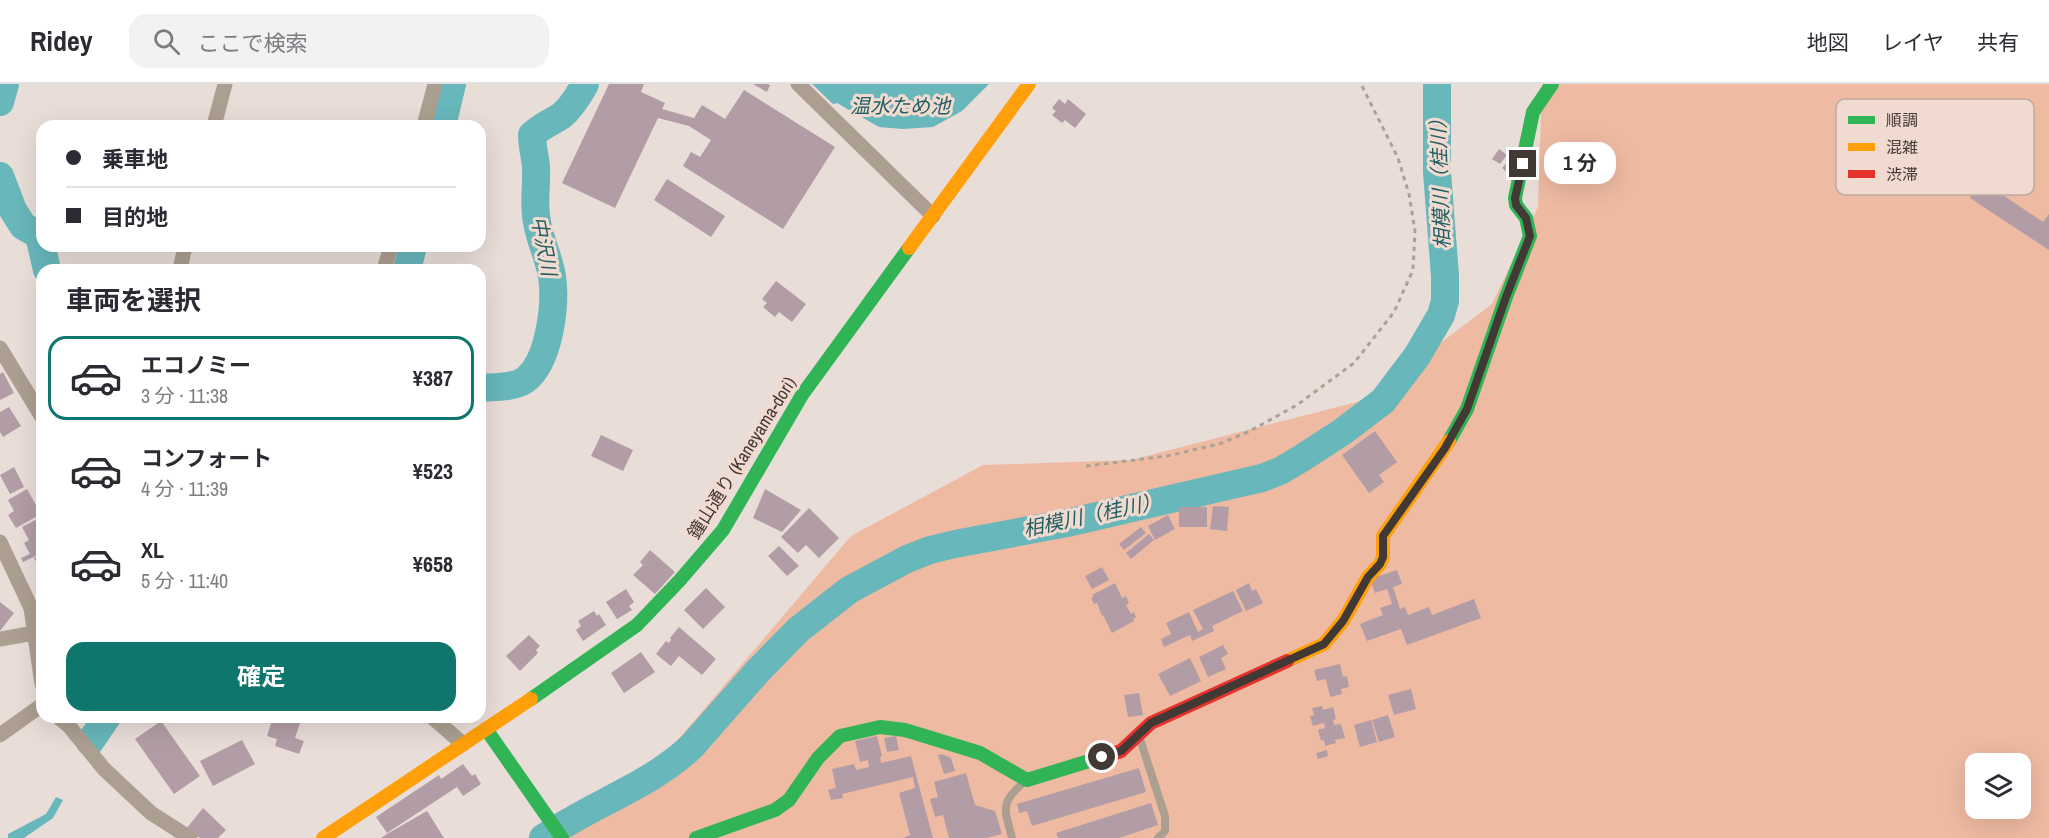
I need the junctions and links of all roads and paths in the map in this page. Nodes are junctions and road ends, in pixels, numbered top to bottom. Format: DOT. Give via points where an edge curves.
graph roads {
  1 [pos="225,84"];
  2 [pos="435,84"];
  3 [pos="798,84"];
  4 [pos="1029,84"];
  5 [pos="1361,84"];
  6 [pos="1551,84"];
  7 [pos="216,120"];
  8 [pos="426,120"];
  9 [pos="933,216"];
  10 [pos="2,354"];
  11 [pos="36,408"];
  12 [pos="1086,466"];
  13 [pos="0,542"];
  14 [pos="34,633"];
  15 [pos="0,639"];
  16 [pos="36,646"];
  17 [pos="36,709"];
  18 [pos="68,723"];
  19 [pos="439,723"];
  20 [pos="486,729"];
  21 [pos="1139,734"];
  22 [pos="0,735"];
  23 [pos="463,744"];
  24 [pos="1027,780"];
  25 [pos="190,838"];
  26 [pos="323,838"];
  27 [pos="562,838"];
  28 [pos="696,838"];
  29 [pos="1012,838"];
  30 [pos="1158,838"];
  1 -- 7 [label="street"];
  2 -- 8 [label="street"];
  3 -- 9 [label="street"];
  4 -- 9 [label="street, 鐘山通り (Kaneyama-dori)"];
  5 -- 12 [label="path" via="1398,158 1410,194 1415,231 1413,270 1394,312 1354,363 1297,405 1248,432 1219,444 1167,456"];
  6 -- 21 [label="street" via="1533,112 1515,198 1530,236 1467,409 1445,448 1383,536 1380,564 1324,644 1151,723"];
  9 -- 20 [label="street, 鐘山通り (Kaneyama-dori)" via="802,395 723,530 702,555 637,625"];
  10 -- 11 [label="street"];
  13 -- 14 [label="street" via="31,608"];
  14 -- 15 [label="street"];
  14 -- 16 [label="street"];
  17 -- 22 [label="street"];
  18 -- 25 [label="street" via="104,769 151,813"];
  19 -- 23 [label="street"];
  20 -- 23 [label="street, 鐘山通り (Kaneyama-dori)"];
  20 -- 27 [label="street"];
  21 -- 24 [label="street" via="1121,751"];
  21 -- 30 [label="lane" via="1165,816 1165,831"];
  23 -- 26 [label="street, 鐘山通り (Kaneyama-dori)"];
  24 -- 28 [label="street" via="980,753 904,730 880,727 840,736 818,758 789,800 775,810"];
  24 -- 29 [label="lane" via="1009,795 1005,811"];
}
